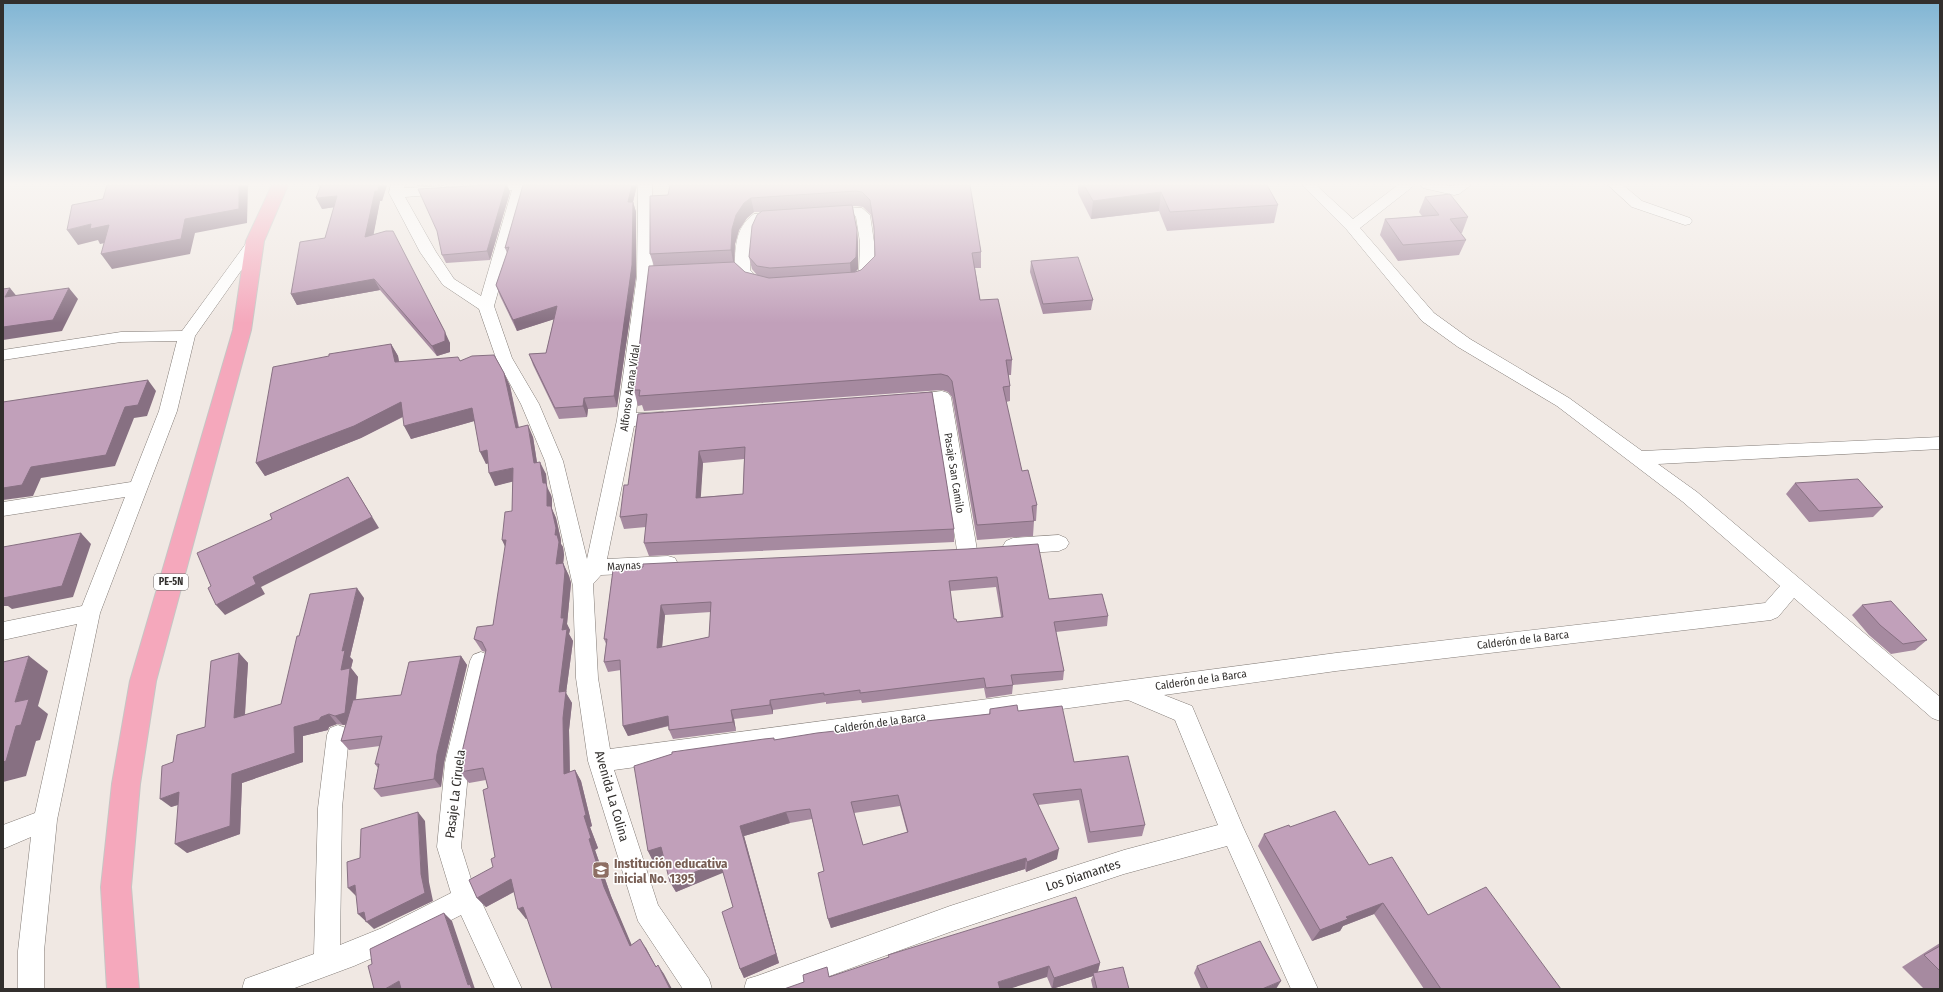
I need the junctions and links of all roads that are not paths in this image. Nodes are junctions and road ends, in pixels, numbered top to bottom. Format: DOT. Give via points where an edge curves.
graph roads {
  1 [pos="259,231"];
  2 [pos="418,231"];
  3 [pos="510,231"];
  4 [pos="649,231"];
  5 [pos="745,231"];
  6 [pos="866,231"];
  7 [pos="1356,231"];
  8 [pos="255,241"];
  9 [pos="735,271"];
  10 [pos="486,306"];
  11 [pos="187,336"];
  12 [pos="4,358"];
  13 [pos="894,401"];
  14 [pos="681,416"];
  15 [pos="626,420"];
  16 [pos="1940,443"];
  17 [pos="1638,458"];
  18 [pos="137,488"];
  19 [pos="3,510"];
  20 [pos="1059,543"];
  21 [pos="688,563"];
  22 [pos="589,576"];
  23 [pos="1793,586"];
  24 [pos="90,613"];
  25 [pos="3,631"];
  26 [pos="481,661"];
  27 [pos="1128,690"];
  28 [pos="1940,711"];
  29 [pos="338,735"];
  30 [pos="600,761"];
  31 [pos="45,820"];
  32 [pos="1233,833"];
  33 [pos="3,836"];
  34 [pos="467,898"];
  35 [pos="327,962"];
  36 [pos="31,989"];
  37 [pos="123,989"];
  38 [pos="255,989"];
  39 [pos="508,989"];
  40 [pos="698,989"];
  41 [pos="757,989"];
  42 [pos="1305,989"];
  1 -- 8 [label="highway, PE-5N"];
  2 -- 10 [label="street" via="448,282"];
  3 -- 10 [label="street"];
  4 -- 15 [label="street, Alfonso Arana Vidal" via="653,275"];
  5 -- 9 [label="street"];
  6 -- 9 [label="street" via="867,271 856,281 772,287 753,283"];
  7 -- 17 [label="street" via="1428,317 1464,343 1563,402"];
  8 -- 11 [label="street"];
  8 -- 37 [label="highway, PE-5N" via="242,330 143,681 126,784 116,887"];
  10 -- 22 [label="street" via="504,358 530,404 554,461"];
  11 -- 12 [label="street" via="121,337"];
  11 -- 18 [label="street" via="168,411"];
  13 -- 20 [label="street, Pasaje San Camilo" via="942,397 975,549"];
  14 -- 15 [label="street"];
  15 -- 22 [label="street, Alfonso Arana Vidal"];
  16 -- 17 [label="street"];
  17 -- 23 [label="street" via="1690,497"];
  18 -- 19 [label="street"];
  18 -- 24 [label="street"];
  21 -- 22 [label="street, Maynas"];
  22 -- 30 [label="street, Avenida La Colina" via="587,678"];
  23 -- 27 [label="street, Calderón de la Barca" via="1771,610 1344,661"];
  23 -- 28 [label="street"];
  24 -- 25 [label="street"];
  24 -- 31 [label="street"];
  26 -- 34 [label="street, Pasaje La Ciruela" via="457,763 449,847 459,882"];
  27 -- 30 [label="street, Calderón de la Barca"];
  27 -- 32 [label="street" via="1184,713"];
  29 -- 35 [label="street" via="330,808"];
  30 -- 40 [label="street, Avenida La Colina" via="647,912"];
  31 -- 33 [label="street"];
  31 -- 36 [label="street" via="31,950"];
  32 -- 41 [label="street, Los Diamantes" via="1124,862 958,916"];
  32 -- 42 [label="street"];
  34 -- 35 [label="street" via="354,954"];
  34 -- 39 [label="street, Pasaje La Ciruela"];
  35 -- 38 [label="street"];
}
